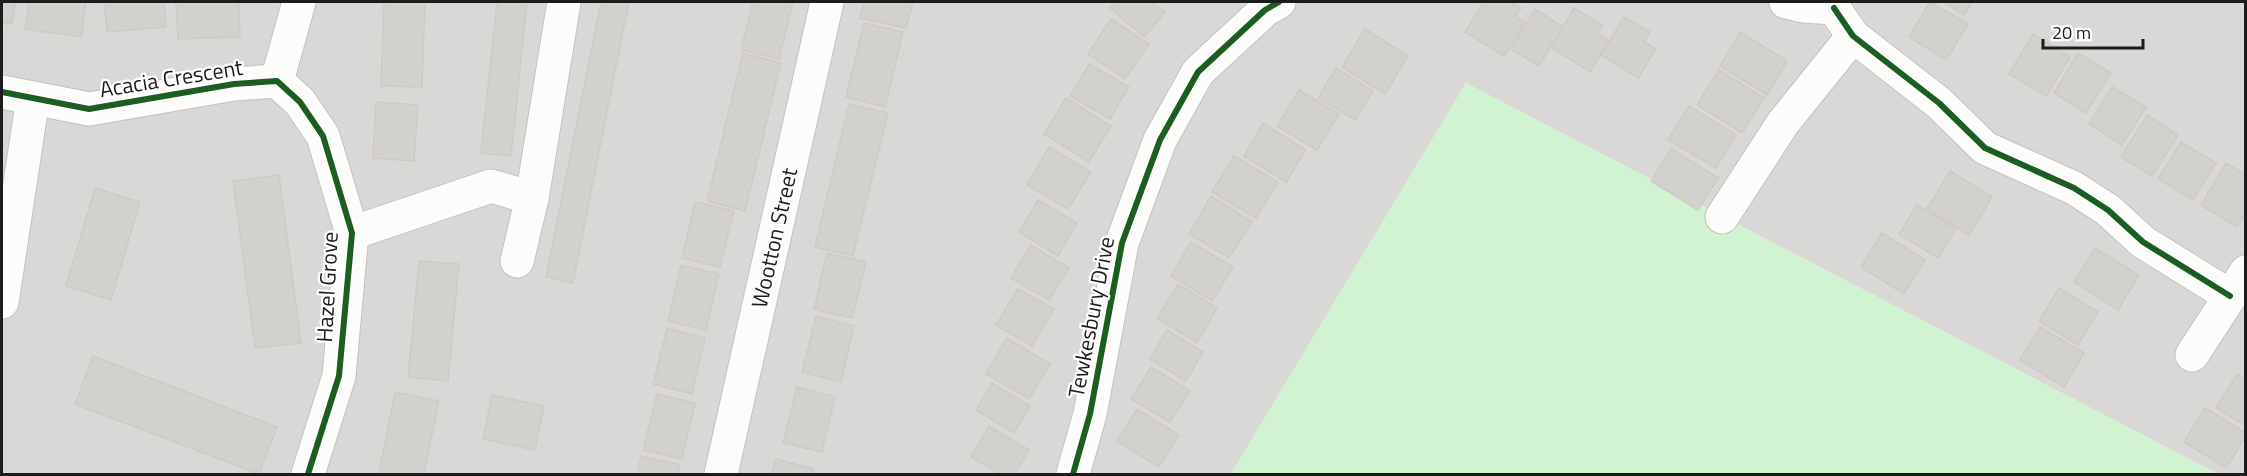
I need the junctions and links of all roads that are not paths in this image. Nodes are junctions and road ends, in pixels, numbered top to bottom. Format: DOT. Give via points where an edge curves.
graph roads {
  1 [pos="298,2"];
  2 [pos="564,2"];
  3 [pos="827,2"];
  4 [pos="1279,2"];
  5 [pos="1786,2"];
  6 [pos="1838,5"];
  7 [pos="1853,36"];
  8 [pos="277,81"];
  9 [pos="2,92"];
  10 [pos="33,98"];
  11 [pos="532,198"];
  12 [pos="1722,216"];
  13 [pos="352,232"];
  14 [pos="517,261"];
  15 [pos="2238,284"];
  16 [pos="2,303"];
  17 [pos="2192,355"];
  18 [pos="308,474"];
  19 [pos="721,474"];
  20 [pos="1073,474"];
  1 -- 8 [label="street"];
  2 -- 11 [label="street"];
  3 -- 19 [label="street, Wootton Street"];
  4 -- 20 [label="street, Tewkesbury Drive" via="1264,10 1198,72 1160,140 1122,243 1090,414"];
  5 -- 6 [label="street" via="1803,6"];
  6 -- 7 [label="street"];
  7 -- 12 [label="street" via="1783,123"];
  7 -- 15 [label="street" via="1939,103 1985,148 2074,188 2108,210 2143,242"];
  8 -- 10 [label="street, Acacia Crescent" via="234,84 90,109"];
  8 -- 13 [label="street, Hazel Grove" via="300,102 323,136"];
  9 -- 10 [label="street, Acacia Crescent"];
  10 -- 16 [label="street"];
  11 -- 13 [label="street" via="491,186"];
  11 -- 14 [label="street"];
  13 -- 18 [label="street, Hazel Grove" via="339,376"];
  15 -- 17 [label="street"];
}
